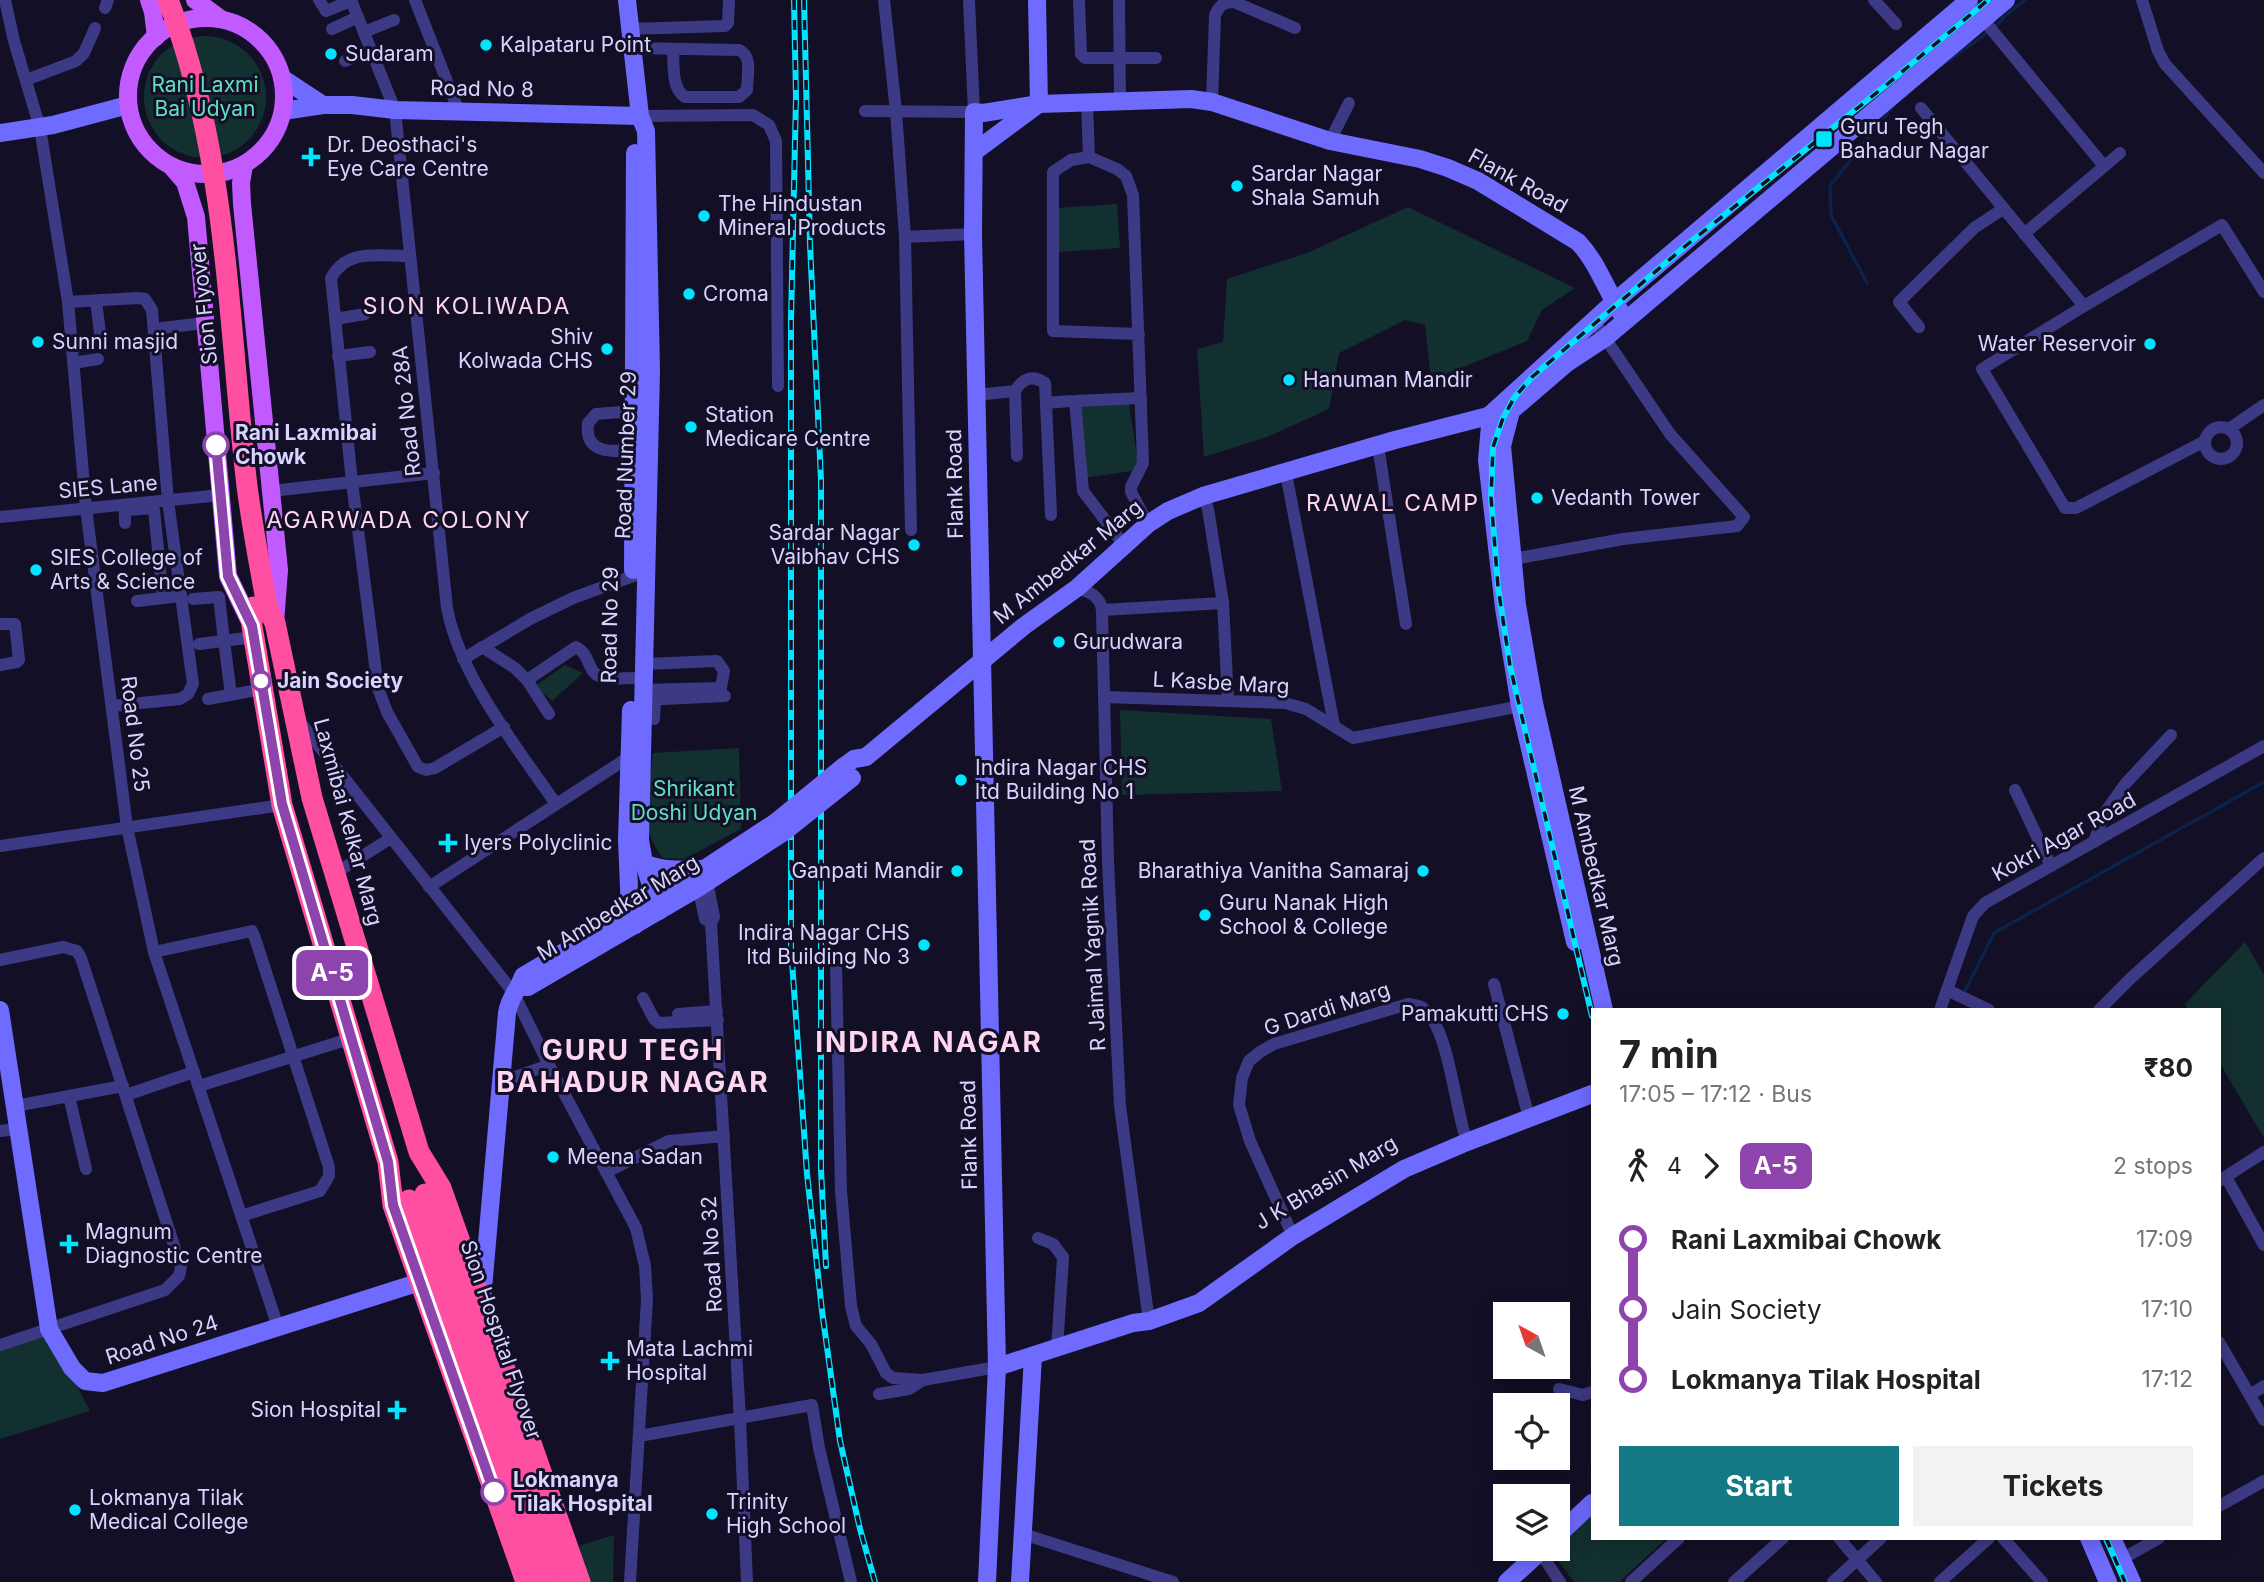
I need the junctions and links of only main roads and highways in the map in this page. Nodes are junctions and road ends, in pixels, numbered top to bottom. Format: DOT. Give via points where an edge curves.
graph roads {
  1 [pos="149,0"];
  2 [pos="162,0"];
  3 [pos="168,0"];
  4 [pos="195,0"];
  5 [pos="627,0"];
  6 [pos="1037,0"];
  7 [pos="1968,0"];
  8 [pos="2006,0"];
  9 [pos="221,19"];
  10 [pos="156,37"];
  11 [pos="282,78"];
  12 [pos="1039,104"];
  13 [pos="128,105"];
  14 [pos="323,105"];
  15 [pos="283,111"];
  16 [pos="979,113"];
  17 [pos="640,116"];
  18 [pos="1000,132"];
  19 [pos="0,133"];
  20 [pos="974,152"];
  21 [pos="244,164"];
  22 [pos="172,167"];
  23 [pos="1763,176"];
  24 [pos="1777,193"];
  25 [pos="1613,303"];
  26 [pos="1626,320"];
  27 [pos="1511,411"];
  28 [pos="1491,414"];
  29 [pos="641,449"];
  30 [pos="1506,561"];
  31 [pos="258,623"];
  32 [pos="981,663"];
  33 [pos="1527,705"];
  34 [pos="636,757"];
  35 [pos="644,863"];
  36 [pos="701,878"];
  37 [pos="656,904"];
  38 [pos="633,918"];
  39 [pos="1591,1008"];
  40 [pos="1603,1008"];
  41 [pos="0,1010"];
  42 [pos="1591,1084"];
  43 [pos="1591,1094"];
  44 [pos="1527,1114"];
  45 [pos="419,1152"];
  46 [pos="388,1162"];
  47 [pos="417,1197"];
  48 [pos="420,1282"];
  49 [pos="482,1300"];
  50 [pos="1033,1356"];
  51 [pos="997,1367"];
  52 [pos="1591,1504"];
  53 [pos="1570,1524"];
  54 [pos="2090,1540"];
  55 [pos="2113,1540"];
  56 [pos="1529,1561"];
  57 [pos="577,1574"];
  58 [pos="525,1582"];
  59 [pos="543,1582"];
  60 [pos="560,1582"];
  61 [pos="986,1582"];
  62 [pos="1020,1582"];
  63 [pos="1507,1582"];
  64 [pos="2108,1582"];
  65 [pos="2132,1582"];
  1 -- 10 [label="main road"];
  2 -- 31 [label="highway, Sion Flyover" via="204,164"];
  3 -- 31 [label="highway, Sion Flyover, bridge" via="199,103 215,191 248,487"];
  4 -- 9 [label="main road"];
  5 -- 17 [label="main road, Road Number 29"];
  6 -- 12 [label="main road"];
  7 -- 23 [label="main road"];
  8 -- 24 [label="main road"];
  9 -- 10 [label="main road" via="176,24"];
  9 -- 11 [label="main road" via="259,39 274,57"];
  10 -- 13 [label="main road" via="133,69"];
  11 -- 14 [label="main road"];
  11 -- 15 [label="main road"];
  12 -- 16 [label="main road, Flank Road"];
  12 -- 18 [label="main road"];
  12 -- 25 [label="main road, Flank Road" via="1212,102 1330,141 1420,159 1478,181 1578,242 1590,254"];
  13 -- 19 [label="main road" via="40,128"];
  13 -- 22 [label="main road" via="137,134 152,153"];
  14 -- 15 [label="main road, Road No 8"];
  14 -- 17 [label="main road, Road No 8"];
  15 -- 21 [label="main road" via="269,142"];
  16 -- 18 [label="main road"];
  16 -- 20 [label="main road, Flank Road"];
  17 -- 29 [label="main road" via="635,131 634,411"];
  17 -- 29 [label="main road, Road Number 29" via="646,131 651,370"];
  18 -- 20 [label="main road"];
  20 -- 32 [label="main road, Flank Road"];
  21 -- 22 [label="main road" via="208,174"];
  21 -- 31 [label="main road, Laxmibai Kelkar Marg" via="242,204 279,570"];
  22 -- 31 [label="main road, Laxmibai Kelkar Marg" via="185,182 196,217 228,576"];
  23 -- 24 [label="main road"];
  23 -- 25 [label="main road"];
  24 -- 26 [label="main road"];
  25 -- 26 [label="main road, Flank Road"];
  25 -- 28 [label="main road"];
  26 -- 27 [label="main road"];
  27 -- 28 [label="main road, M Ambedkar Marg"];
  27 -- 30 [label="main road, M Ambedkar Marg" via="1502,446"];
  28 -- 30 [label="main road" via="1487,460"];
  28 -- 32 [label="main road, M Ambedkar Marg" via="1203,496 1168,511"];
  29 -- 34 [label="main road, Road Number 29" via="643,686"];
  30 -- 33 [label="main road, M Ambedkar Marg" via="1517,605"];
  31 -- 45 [label="highway, Laxmibai Kelkar Marg" via="294,715 312,798"];
  31 -- 46 [label="highway, Laxmibai Kelkar Marg" via="263,689 282,804"];
  32 -- 36 [label="main road, M Ambedkar Marg, bridge" via="866,757 854,759 848,772 780,827"];
  32 -- 51 [label="main road, Flank Road"];
  33 -- 39 [label="main road"];
  33 -- 40 [label="main road, M Ambedkar Marg"];
  34 -- 35 [label="main road, Road Number 29"];
  34 -- 38 [label="main road" via="627,840"];
  35 -- 36 [label="main road"];
  35 -- 37 [label="main road, Road Number 29"];
  36 -- 37 [label="main road, M Ambedkar Marg"];
  37 -- 38 [label="main road, M Ambedkar Marg"];
  38 -- 49 [label="main road, M Ambedkar Marg" via="523,976 516,989 507,1013"];
  41 -- 48 [label="main road, Road No 24" via="49,1329 85,1381 103,1383"];
  42 -- 44 [label="main road, J K Bhasin Marg"];
  43 -- 44 [label="main road, J K Bhasin Marg"];
  44 -- 50 [label="main road, J K Bhasin Marg" via="1400,1161 1371,1177 1210,1289 1143,1319"];
  45 -- 47 [label="highway, Sion Hospital Flyover"];
  45 -- 49 [label="highway, Laxmibai Kelkar Marg" via="441,1188"];
  46 -- 47 [label="highway, Sion Hospital Flyover"];
  46 -- 48 [label="highway, Laxmibai Kelkar Marg" via="393,1205"];
  47 -- 59 [label="highway, Sion Hospital Flyover, bridge"];
  47 -- 60 [label="highway, Sion Hospital Flyover, bridge"];
  48 -- 58 [label="highway, Laxmibai Kelkar Marg"];
  49 -- 57 [label="highway, Laxmibai Kelkar Marg"];
  50 -- 51 [label="main road, J K Bhasin Marg"];
  50 -- 62 [label="main road"];
  51 -- 61 [label="main road, Flank Road"];
  52 -- 53 [label="main road"];
  54 -- 64 [label="main road"];
  55 -- 65 [label="main road"];
  56 -- 63 [label="main road"];
  57 -- 58 [label="main road"];
}
